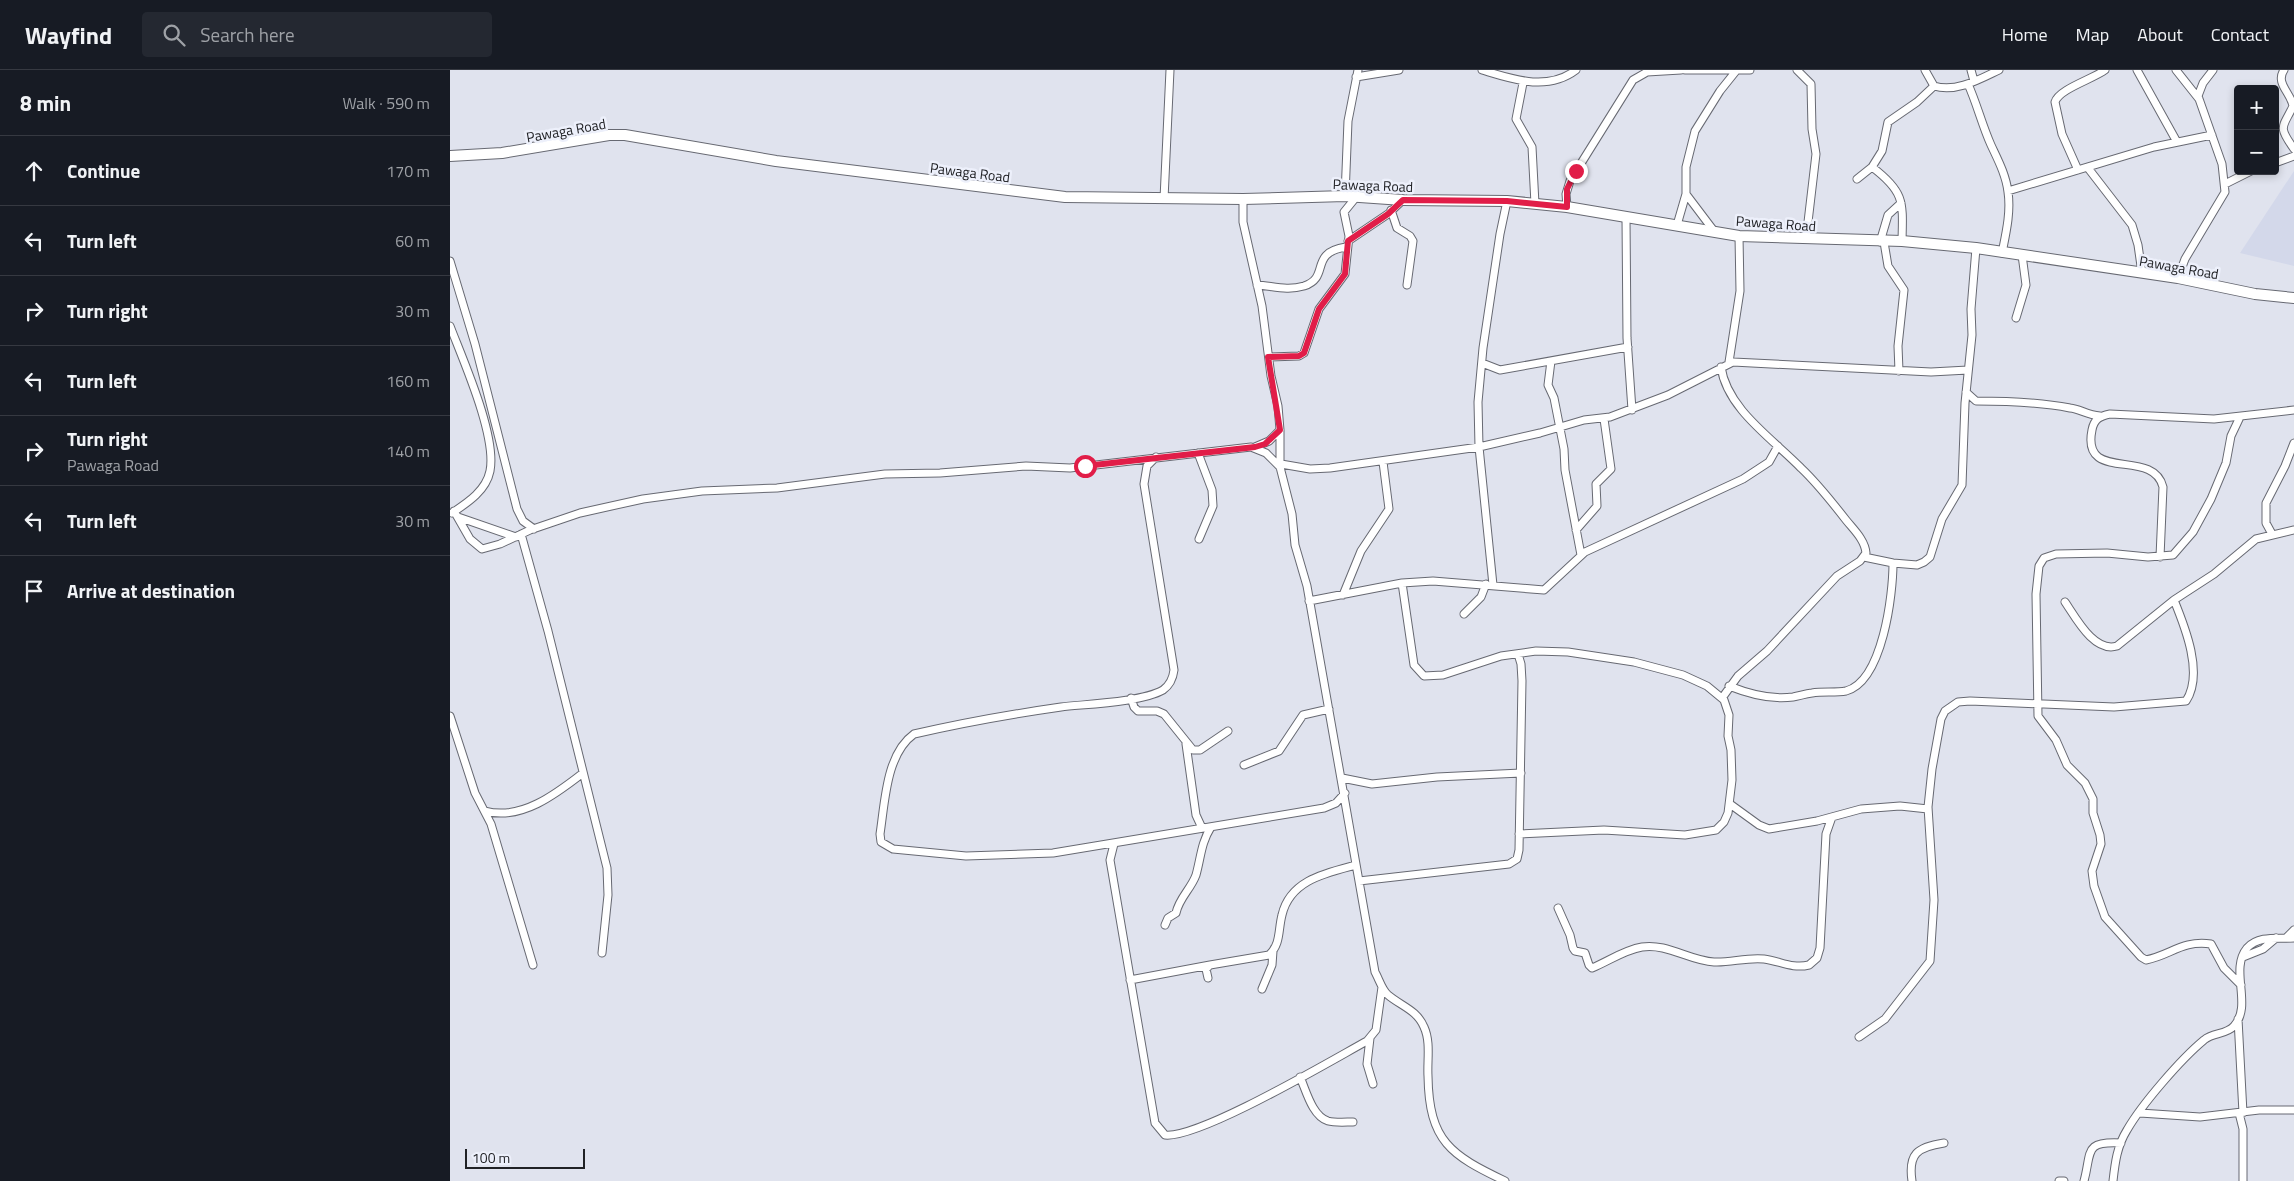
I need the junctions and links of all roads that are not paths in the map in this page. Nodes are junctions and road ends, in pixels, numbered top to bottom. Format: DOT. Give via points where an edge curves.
graph roads {
  1 [pos="1170,70"];
  2 [pos="1399,70"];
  3 [pos="1482,70"];
  4 [pos="1576,70"];
  5 [pos="1681,70"];
  6 [pos="1685,70"];
  7 [pos="1750,70"];
  8 [pos="1797,70"];
  9 [pos="1924,70"];
  10 [pos="1972,70"];
  11 [pos="1999,70"];
  12 [pos="2105,70"];
  13 [pos="2137,70"];
  14 [pos="2176,70"];
  15 [pos="2213,70"];
  16 [pos="2284,70"];
  17 [pos="1736,71"];
  18 [pos="1357,74"];
  19 [pos="1523,82"];
  20 [pos="1971,83"];
  21 [pos="1934,86"];
  22 [pos="2199,99"];
  23 [pos="2212,135"];
  24 [pos="2177,142"];
  25 [pos="2294,149"];
  26 [pos="450,156"];
  27 [pos="2294,156"];
  28 [pos="2279,162"];
  29 [pos="1872,167"];
  30 [pos="2088,168"];
  31 [pos="2078,170"];
  32 [pos="2243,175"];
  33 [pos="1856,179"];
  34 [pos="2225,184"];
  35 [pos="2008,191"];
  36 [pos="1686,194"];
  37 [pos="1345,196"];
  38 [pos="1357,196"];
  39 [pos="1164,199"];
  40 [pos="1242,199"];
  41 [pos="1403,200"];
  42 [pos="1507,201"];
  43 [pos="1901,203"];
  44 [pos="1535,204"];
  45 [pos="1567,207"];
  46 [pos="1392,210"];
  47 [pos="1626,218"];
  48 [pos="1676,225"];
  49 [pos="1714,231"];
  50 [pos="1739,236"];
  51 [pos="1806,240"];
  52 [pos="1902,241"];
  53 [pos="1882,242"];
  54 [pos="1347,244"];
  55 [pos="1976,248"];
  56 [pos="2002,253"];
  57 [pos="2022,255"];
  58 [pos="450,261"];
  59 [pos="2142,273"];
  60 [pos="2178,278"];
  61 [pos="1257,285"];
  62 [pos="1408,285"];
  63 [pos="2294,298"];
  64 [pos="2016,318"];
  65 [pos="450,326"];
  66 [pos="1628,347"];
  67 [pos="1268,357"];
  68 [pos="1551,361"];
  69 [pos="1729,362"];
  70 [pos="1482,363"];
  71 [pos="1721,367"];
  72 [pos="1968,370"];
  73 [pos="1898,371"];
  74 [pos="1966,392"];
  75 [pos="1632,410"];
  76 [pos="2294,410"];
  77 [pos="2100,416"];
  78 [pos="2240,417"];
  79 [pos="1604,418"];
  80 [pos="1559,428"];
  81 [pos="1280,430"];
  82 [pos="2294,443"];
  83 [pos="1778,446"];
  84 [pos="1255,447"];
  85 [pos="1479,447"];
  86 [pos="1198,453"];
  87 [pos="1156,457"];
  88 [pos="1383,462"];
  89 [pos="1281,465"];
  90 [pos="454,514"];
  91 [pos="534,529"];
  92 [pos="1576,530"];
  93 [pos="2294,530"];
  94 [pos="2272,534"];
  95 [pos="518,535"];
  96 [pos="1200,539"];
  97 [pos="1581,555"];
  98 [pos="1864,557"];
  99 [pos="2160,557"];
  100 [pos="1893,563"];
  101 [pos="1402,583"];
  102 [pos="1490,584"];
  103 [pos="1343,595"];
  104 [pos="2174,600"];
  105 [pos="1309,601"];
  106 [pos="2064,602"];
  107 [pos="1464,614"];
  108 [pos="1518,654"];
  109 [pos="1730,686"];
  110 [pos="1131,698"];
  111 [pos="1722,698"];
  112 [pos="2036,703"];
  113 [pos="1329,709"];
  114 [pos="450,716"];
  115 [pos="1228,731"];
  116 [pos="1186,743"];
  117 [pos="1244,765"];
  118 [pos="584,773"];
  119 [pos="1521,773"];
  120 [pos="1342,778"];
  121 [pos="1345,793"];
  122 [pos="1730,804"];
  123 [pos="1928,809"];
  124 [pos="485,811"];
  125 [pos="1832,817"];
  126 [pos="1211,827"];
  127 [pos="1202,828"];
  128 [pos="1519,834"];
  129 [pos="1114,844"];
  130 [pos="1356,866"];
  131 [pos="1358,881"];
  132 [pos="1558,908"];
  133 [pos="1165,925"];
  134 [pos="2294,930"];
  135 [pos="2290,938"];
  136 [pos="1273,951"];
  137 [pos="602,953"];
  138 [pos="533,965"];
  139 [pos="1210,965"];
  140 [pos="1208,978"];
  141 [pos="1130,980"];
  142 [pos="2241,984"];
  143 [pos="1382,986"];
  144 [pos="1262,989"];
  145 [pos="2238,1019"];
  146 [pos="1859,1037"];
  147 [pos="1370,1038"];
  148 [pos="1300,1077"];
  149 [pos="1373,1084"];
  150 [pos="2294,1110"];
  151 [pos="2140,1113"];
  152 [pos="2241,1113"];
  153 [pos="1353,1122"];
  154 [pos="1944,1143"];
  155 [pos="2121,1143"];
  156 [pos="1505,1181"];
  157 [pos="1912,1181"];
  158 [pos="2059,1181"];
  159 [pos="2064,1181"];
  160 [pos="2084,1181"];
  161 [pos="2113,1181"];
  162 [pos="2243,1181"];
  1 -- 39 [label="street"];
  2 -- 18 [label="street"];
  3 -- 19 [label="street"];
  4 -- 19 [label="street" via="1549,81"];
  5 -- 45 [label="street" via="1647,72 1633,80 1570,181"];
  6 -- 17 [label="street"];
  7 -- 17 [label="street"];
  8 -- 51 [label="street" via="1811,84 1816,154"];
  9 -- 21 [label="street"];
  10 -- 20 [label="street"];
  11 -- 20 [label="street"];
  12 -- 31 [label="street" via="2064,91 2055,102 2062,134"];
  13 -- 24 [label="street"];
  14 -- 22 [label="street"];
  15 -- 22 [label="street" via="2203,83"];
  16 -- 25 [label="street" via="2281,81 2293,106 2282,126"];
  17 -- 36 [label="street" via="1720,91 1693,138 1686,167"];
  18 -- 37 [label="street" via="1348,121"];
  19 -- 44 [label="street" via="1516,119 1532,148"];
  20 -- 21 [label="street" via="1945,88"];
  20 -- 35 [label="street"];
  21 -- 29 [label="street" via="1888,122 1882,150"];
  22 -- 23 [label="street"];
  23 -- 24 [label="street"];
  23 -- 34 [label="street"];
  24 -- 30 [label="street"];
  26 -- 39 [label="main road, Pawaga Road" via="502,154 625,135 776,161 992,189 1065,197"];
  27 -- 28 [label="street"];
  29 -- 33 [label="street"];
  29 -- 43 [label="street" via="1899,192"];
  30 -- 31 [label="street"];
  30 -- 59 [label="street" via="2132,225"];
  31 -- 35 [label="street"];
  32 -- 34 [label="street"];
  34 -- 60 [label="street" via="2225,192 2185,259"];
  35 -- 56 [label="street" via="2008,222"];
  36 -- 48 [label="street"];
  36 -- 49 [label="street"];
  37 -- 38 [label="main road, Pawaga Road"];
  37 -- 40 [label="main road, Pawaga Road"];
  38 -- 41 [label="main road, Pawaga Road"];
  38 -- 54 [label="street" via="1344,212"];
  39 -- 40 [label="main road, Pawaga Road"];
  40 -- 61 [label="street" via="1246,238"];
  41 -- 42 [label="main road, Pawaga Road"];
  41 -- 46 [label="street"];
  42 -- 44 [label="main road, Pawaga Road"];
  42 -- 70 [label="street"];
  43 -- 52 [label="street"];
  43 -- 53 [label="street" via="1888,215"];
  44 -- 45 [label="main road, Pawaga Road"];
  45 -- 47 [label="main road, Pawaga Road"];
  46 -- 54 [label="street"];
  46 -- 62 [label="street" via="1397,228 1410,236 1413,242"];
  47 -- 48 [label="main road, Pawaga Road"];
  47 -- 66 [label="street"];
  48 -- 49 [label="main road, Pawaga Road"];
  49 -- 50 [label="main road, Pawaga Road"];
  50 -- 51 [label="main road, Pawaga Road"];
  50 -- 69 [label="street" via="1740,291"];
  51 -- 53 [label="main road, Pawaga Road"];
  52 -- 53 [label="main road, Pawaga Road"];
  52 -- 55 [label="main road, Pawaga Road"];
  53 -- 73 [label="street" via="1888,266 1904,290"];
  54 -- 61 [label="street" via="1326,254 1318,275 1305,285 1281,288"];
  54 -- 67 [label="street" via="1345,274 1319,309 1304,353"];
  55 -- 56 [label="main road, Pawaga Road"];
  55 -- 72 [label="street"];
  56 -- 57 [label="main road, Pawaga Road"];
  57 -- 59 [label="main road, Pawaga Road"];
  57 -- 64 [label="street" via="2026,286"];
  58 -- 91 [label="street" via="517,509 523,521"];
  59 -- 60 [label="main road, Pawaga Road"];
  60 -- 63 [label="main road, Pawaga Road" via="2229,290"];
  61 -- 67 [label="street"];
  65 -- 90 [label="street" via="479,404 490,470 479,492"];
  66 -- 68 [label="street"];
  66 -- 75 [label="street"];
  67 -- 81 [label="street"];
  68 -- 70 [label="street" via="1500,370"];
  68 -- 80 [label="street" via="1548,385 1554,398"];
  69 -- 71 [label="street"];
  69 -- 73 [label="street"];
  70 -- 85 [label="street" via="1478,402"];
  71 -- 75 [label="street"];
  71 -- 83 [label="street" via="1731,396"];
  72 -- 73 [label="street"];
  72 -- 74 [label="street"];
  74 -- 77 [label="street" via="1976,400 2040,403"];
  74 -- 100 [label="street" via="1960,490 1942,518 1930,557 1917,565"];
  75 -- 79 [label="street"];
  76 -- 78 [label="street"];
  77 -- 78 [label="street"];
  77 -- 99 [label="street" via="2091,431 2091,445 2096,456 2104,462 2150,471 2161,480"];
  78 -- 99 [label="street" via="2231,436 2226,463 2193,532 2173,554"];
  79 -- 80 [label="street"];
  79 -- 92 [label="street" via="1611,469 1596,484 1597,506"];
  80 -- 85 [label="street"];
  80 -- 92 [label="street"];
  81 -- 84 [label="street" via="1265,444"];
  81 -- 89 [label="street"];
  82 -- 94 [label="street" via="2266,503 2266,523"];
  83 -- 97 [label="street" via="1769,462 1744,479"];
  83 -- 98 [label="street" via="1819,486 1861,539 1866,548"];
  84 -- 86 [label="street"];
  84 -- 89 [label="street"];
  85 -- 88 [label="street"];
  85 -- 102 [label="street"];
  86 -- 87 [label="street"];
  86 -- 96 [label="street" via="1212,490 1213,506"];
  87 -- 91 [label="street" via="1070,468 1026,466 885,474 777,488 702,491 643,499 580,513"];
  87 -- 110 [label="street" via="1148,466 1144,484 1174,670 1173,678 1164,689"];
  88 -- 89 [label="street" via="1315,469"];
  88 -- 103 [label="street" via="1389,509 1361,551"];
  89 -- 105 [label="street"];
  90 -- 95 [label="street"];
  90 -- 95 [label="street" via="470,539 482,549"];
  91 -- 95 [label="street"];
  92 -- 97 [label="street"];
  93 -- 94 [label="street"];
  94 -- 104 [label="street" via="2256,538 2214,574"];
  95 -- 118 [label="street"];
  97 -- 102 [label="street" via="1544,590"];
  98 -- 100 [label="street"];
  98 -- 109 [label="street" via="1838,576"];
  99 -- 112 [label="street" via="2107,553 2056,554 2044,558 2039,566 2036,594"];
  100 -- 109 [label="street" via="1891,609 1873,664 1858,684 1847,690 1812,692 1792,698 1747,693"];
  101 -- 102 [label="street"];
  101 -- 103 [label="street"];
  101 -- 108 [label="street" via="1414,665 1424,676 1443,675 1501,656"];
  102 -- 107 [label="street"];
  103 -- 105 [label="street"];
  104 -- 106 [label="street" via="2112,648 2102,645 2090,635"];
  104 -- 112 [label="street" via="2187,630 2193,668 2191,691 2186,701 2114,707"];
  105 -- 113 [label="street"];
  108 -- 111 [label="street" via="1568,652 1649,665 1695,680"];
  108 -- 119 [label="street" via="1522,676"];
  109 -- 111 [label="street"];
  110 -- 116 [label="street" via="1138,711 1164,714"];
  110 -- 129 [label="street" via="1020,713 914,734 898,751 880,834 881,842 893,849 966,856 1053,853"];
  111 -- 122 [label="street" via="1728,706 1729,715"];
  112 -- 123 [label="street" via="1970,701 1950,706 1941,719"];
  112 -- 142 [label="street" via="2042,723 2056,740 2067,765 2085,783 2092,799 2101,844 2092,877 2106,916 2146,960 2181,945 2211,944 2224,968"];
  113 -- 117 [label="street" via="1303,715 1279,751"];
  113 -- 120 [label="street"];
  114 -- 124 [label="street" via="475,793"];
  115 -- 116 [label="street" via="1196,751"];
  116 -- 127 [label="street" via="1196,815"];
  118 -- 124 [label="street" via="530,807 512,813"];
  118 -- 137 [label="street" via="607,868 608,894"];
  119 -- 120 [label="street" via="1372,784"];
  119 -- 128 [label="street"];
  120 -- 121 [label="street"];
  121 -- 126 [label="street" via="1336,803 1324,808"];
  121 -- 130 [label="street"];
  122 -- 125 [label="street" via="1769,829"];
  122 -- 128 [label="street" via="1724,822 1716,830 1704,834 1604,830"];
  123 -- 125 [label="street" via="1900,806 1862,809"];
  123 -- 146 [label="street" via="1934,900 1930,961 1885,1019"];
  124 -- 138 [label="street"];
  125 -- 132 [label="street" via="1825,847 1820,948 1809,965 1789,966 1754,958 1712,962 1644,947 1592,968 1585,953 1574,950"];
  126 -- 127 [label="street"];
  126 -- 133 [label="street" via="1202,842 1192,884"];
  127 -- 129 [label="street"];
  128 -- 131 [label="street" via="1519,855 1512,864"];
  129 -- 141 [label="street" via="1110,860"];
  130 -- 131 [label="street"];
  130 -- 136 [label="street" via="1308,880 1292,895 1282,915 1280,935"];
  131 -- 143 [label="street" via="1374,964"];
  134 -- 135 [label="street"];
  135 -- 142 [label="street" via="2276,938 2263,949 2242,957"];
  136 -- 139 [label="street" via="1265,957"];
  136 -- 144 [label="street" via="1272,965"];
  139 -- 140 [label="street" via="1206,969"];
  139 -- 141 [label="street"];
  141 -- 148 [label="street" via="1155,1123 1165,1135 1190,1131"];
  142 -- 145 [label="street"];
  143 -- 147 [label="street" via="1376,1030"];
  143 -- 156 [label="street" via="1386,994 1413,1011 1425,1028 1431,1102 1442,1137 1450,1149 1464,1160"];
  145 -- 151 [label="street" via="2228,1031 2212,1034 2203,1040"];
  145 -- 152 [label="street"];
  147 -- 148 [label="street"];
  147 -- 149 [label="street" via="1367,1064"];
  148 -- 153 [label="street" via="1310,1101 1321,1116 1328,1121"];
  150 -- 152 [label="street"];
  151 -- 152 [label="street" via="2200,1118"];
  151 -- 155 [label="street"];
  152 -- 162 [label="street"];
  154 -- 157 [label="street" via="1915,1155 1910,1164"];
  155 -- 160 [label="street" via="2103,1142 2090,1150"];
  155 -- 161 [label="street" via="2115,1158"];
  158 -- 159 [label="street"];
}
